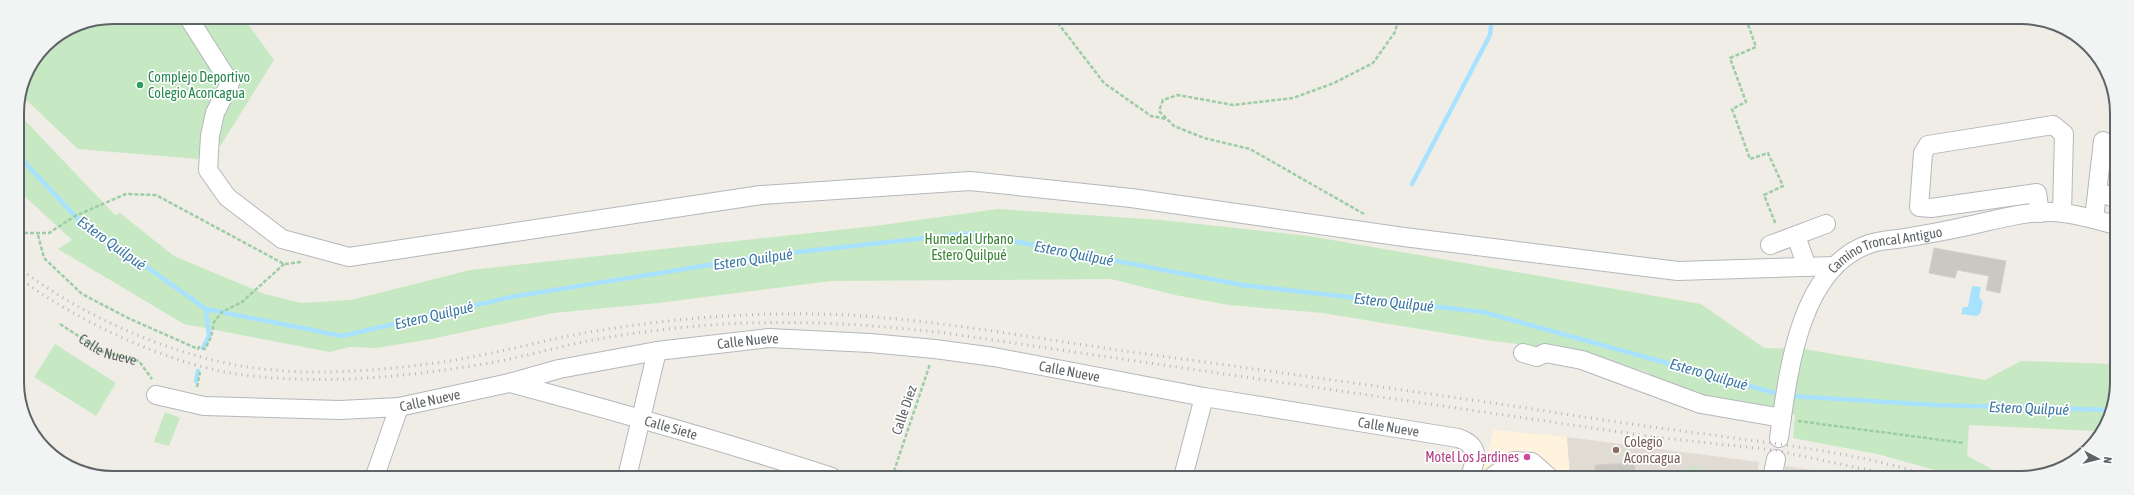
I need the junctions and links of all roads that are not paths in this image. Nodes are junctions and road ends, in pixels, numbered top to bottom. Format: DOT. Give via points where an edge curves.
graph roads {
  1 [pos="192,24"];
  2 [pos="2103,141"];
  3 [pos="2098,192"];
  4 [pos="2110,196"];
  5 [pos="2040,213"];
  6 [pos="2062,213"];
  7 [pos="2094,219"];
  8 [pos="1826,224"];
  9 [pos="2110,224"];
  10 [pos="1834,266"];
  11 [pos="1807,267"];
  12 [pos="657,351"];
  13 [pos="1524,353"];
  14 [pos="509,383"];
  15 [pos="156,395"];
  16 [pos="1204,397"];
  17 [pos="399,406"];
  18 [pos="640,418"];
  19 [pos="1782,418"];
  20 [pos="1779,438"];
  21 [pos="1776,459"];
  22 [pos="377,471"];
  23 [pos="628,471"];
  24 [pos="814,471"];
  25 [pos="1184,471"];
  26 [pos="1472,471"];
  27 [pos="1500,471"];
  28 [pos="1542,471"];
  29 [pos="1773,471"];
  1 -- 11 [label="street" via="230,83 215,113 210,136 208,170 227,198 282,239 349,257 761,195 970,181 1131,198 1404,237 1678,272"];
  2 -- 3 [label="street"];
  3 -- 4 [label="street"];
  3 -- 7 [label="street"];
  5 -- 6 [label="street, Camino Troncal Antiguo"];
  5 -- 6 [label="street" via="2038,194 1930,208 1919,207 1923,153 1928,145 2053,126 2064,134"];
  5 -- 10 [label="street, Camino Troncal Antiguo" via="1869,244 1849,253"];
  6 -- 7 [label="street, Camino Troncal Antiguo"];
  7 -- 9 [label="street, Camino Troncal Antiguo"];
  8 -- 11 [label="street" via="1783,241"];
  10 -- 11 [label="street"];
  10 -- 19 [label="street, Camino Troncal Antiguo" via="1807,311 1797,336"];
  12 -- 14 [label="street, Calle Nueve" via="559,369"];
  12 -- 16 [label="street, Calle Nueve" via="769,338 870,343 994,357"];
  12 -- 18 [label="street"];
  13 -- 19 [label="street" via="1537,357 1545,353 1582,360 1701,404"];
  14 -- 17 [label="street, Calle Nueve"];
  14 -- 18 [label="street, Calle Siete"];
  15 -- 17 [label="street, Calle Nueve" via="204,406 340,410"];
  16 -- 25 [label="street"];
  16 -- 26 [label="street, Calle Nueve" via="1466,441 1471,445 1476,457"];
  17 -- 22 [label="street"];
  18 -- 23 [label="street"];
  18 -- 24 [label="street, Calle Siete" via="739,446"];
  19 -- 20 [label="street, Camino Troncal Antiguo"];
  21 -- 29 [label="street"];
  27 -- 28 [label="street" via="1514,461 1532,462"];
}
